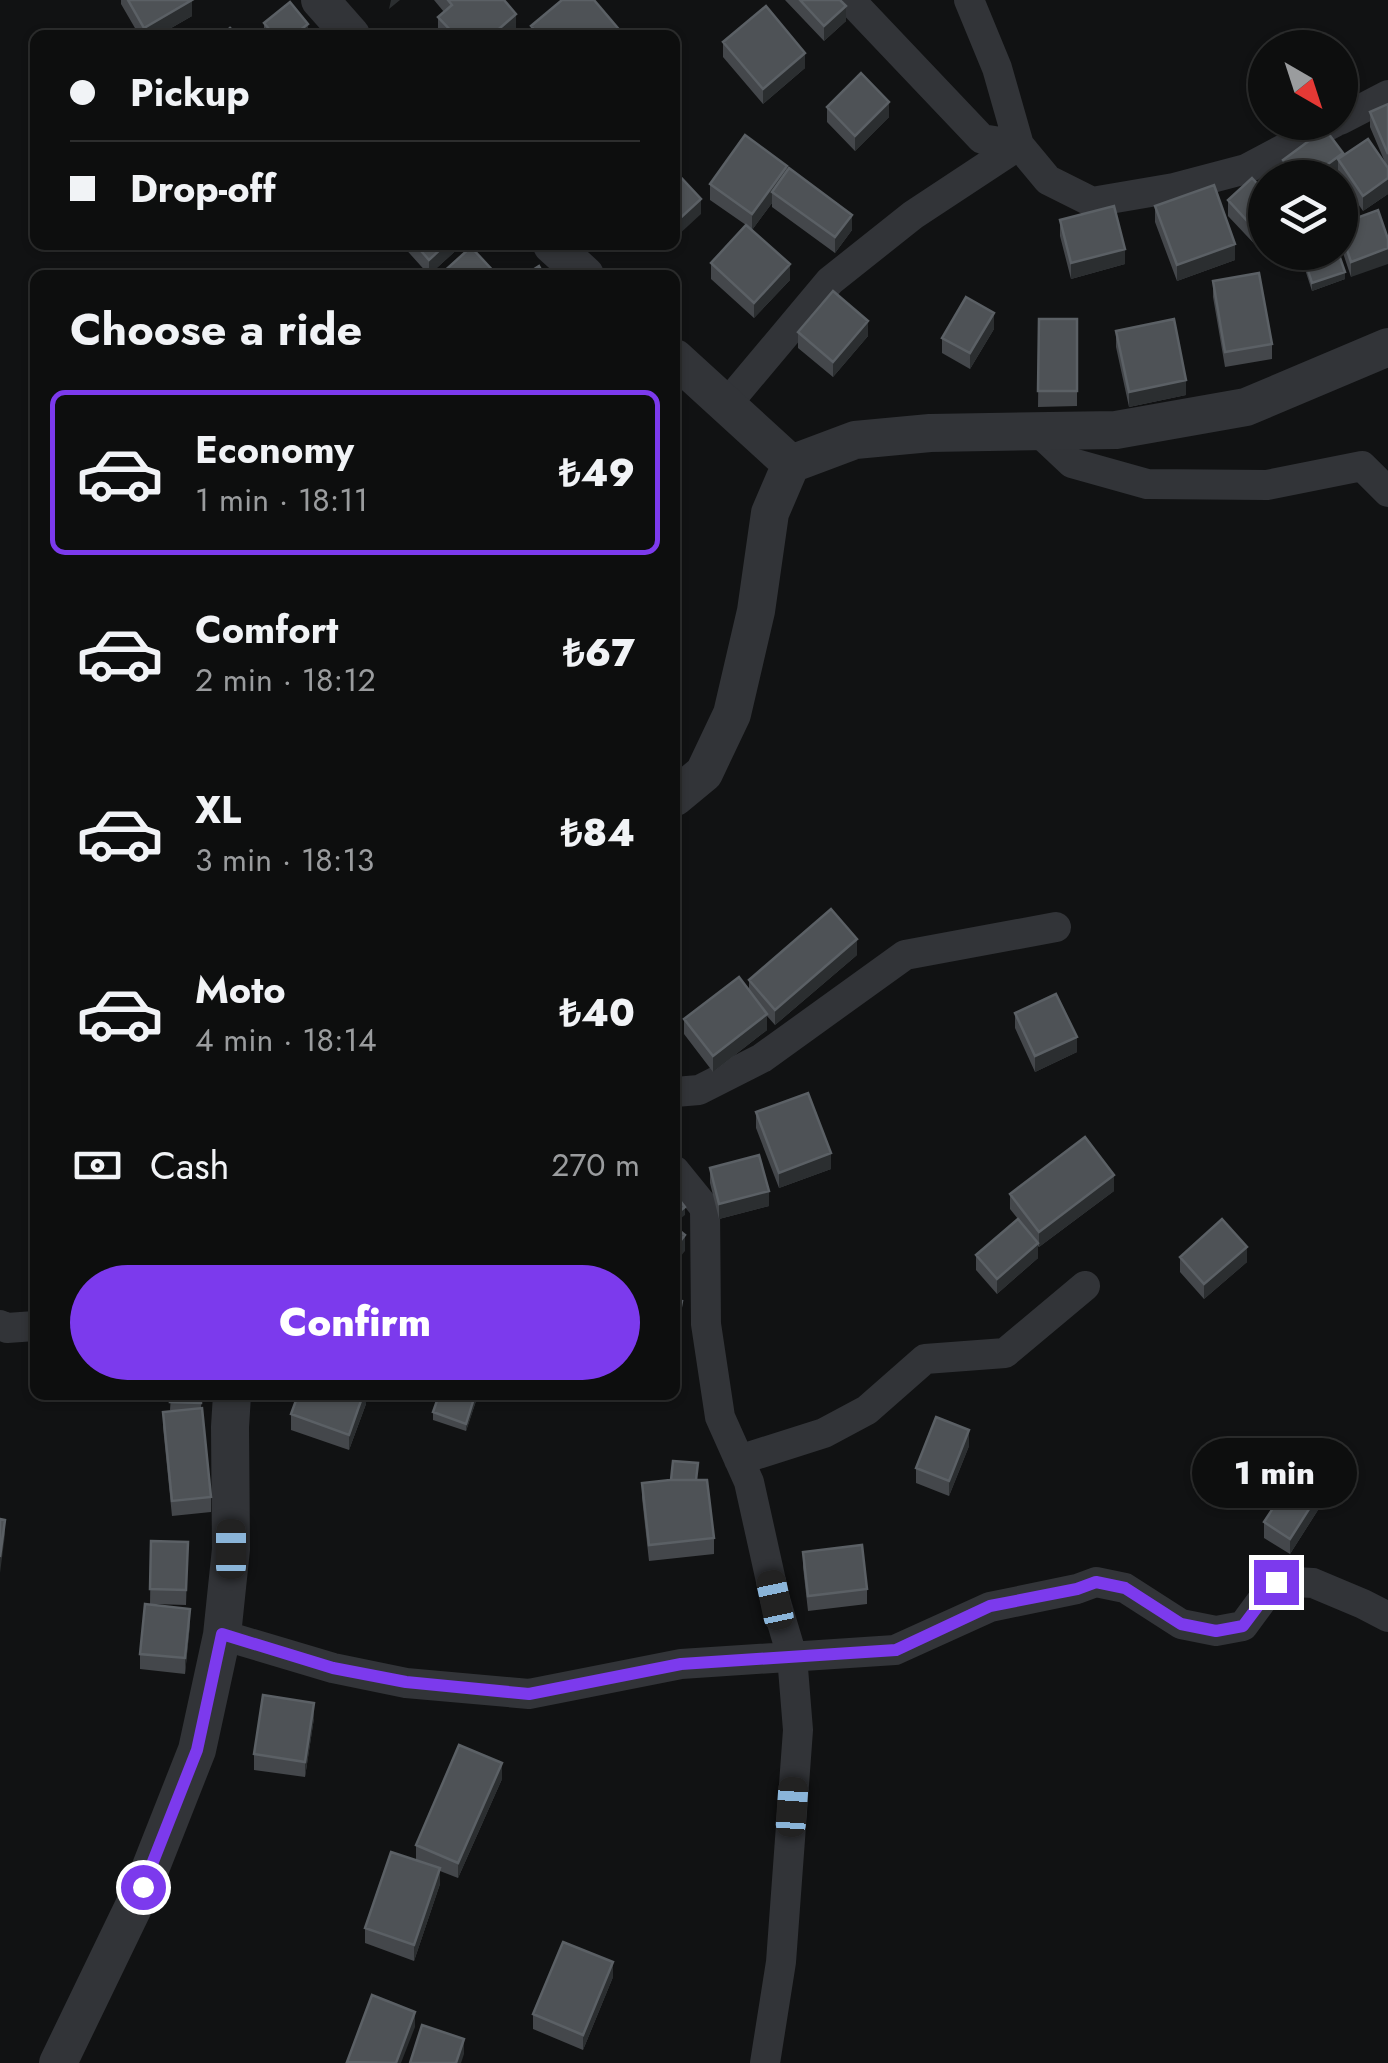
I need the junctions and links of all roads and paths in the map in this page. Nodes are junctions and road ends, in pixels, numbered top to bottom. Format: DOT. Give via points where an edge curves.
graph roads {
  1 [pos="320,0"];
  2 [pos="850,0"];
  3 [pos="969,0"];
  4 [pos="346,30"];
  5 [pos="1388,95"];
  6 [pos="1358,111"];
  7 [pos="1302,140"];
  8 [pos="1019,145"];
  9 [pos="557,250"];
  10 [pos="579,270"];
  11 [pos="1388,347"];
  12 [pos="680,363"];
  13 [pos="726,406"];
  14 [pos="1038,432"];
  15 [pos="791,464"];
  16 [pos="1388,492"];
  17 [pos="680,793"];
  18 [pos="1056,927"];
  19 [pos="680,1092"];
  20 [pos="680,1177"];
  21 [pos="1084,1286"];
  22 [pos="0,1324"];
  23 [pos="30,1326"];
  24 [pos="232,1400"];
  25 [pos="739,1460"];
  26 [pos="1388,1617"];
  27 [pos="222,1634"];
  28 [pos="792,1656"];
  29 [pos="58,2063"];
  30 [pos="764,2063"];
  1 -- 4 [label="street"];
  2 -- 8 [label="street" via="982,138"];
  3 -- 8 [label="street"];
  5 -- 6 [label="street"];
  7 -- 8 [label="street" via="1246,169 1092,202 1048,180"];
  8 -- 13 [label="street" via="913,215 830,281"];
  9 -- 10 [label="street"];
  11 -- 14 [label="street" via="1246,407 1116,430"];
  12 -- 13 [label="street"];
  13 -- 15 [label="street"];
  14 -- 15 [label="street" via="856,440"];
  14 -- 16 [label="street" via="1072,463 1147,484 1267,485 1362,466"];
  15 -- 17 [label="street" via="770,513 732,714 704,773"];
  18 -- 19 [label="street" via="905,955 762,1058 699,1090"];
  20 -- 25 [label="street" via="705,1208 706,1324 720,1417"];
  21 -- 25 [label="street" via="1005,1353 925,1359 866,1410 824,1433"];
  22 -- 23 [label="street"];
  24 -- 27 [label="street" via="231,1549"];
  25 -- 28 [label="street"];
  26 -- 28 [label="street" via="1313,1583 1276,1582 1243,1626 1216,1631 1181,1624 1125,1588 1096,1582 990,1606 896,1650"];
  27 -- 28 [label="street" via="388,1679 529,1694 681,1664"];
  27 -- 29 [label="street" via="197,1750 143,1887"];
  28 -- 30 [label="street" via="798,1730 781,1962"];
}
